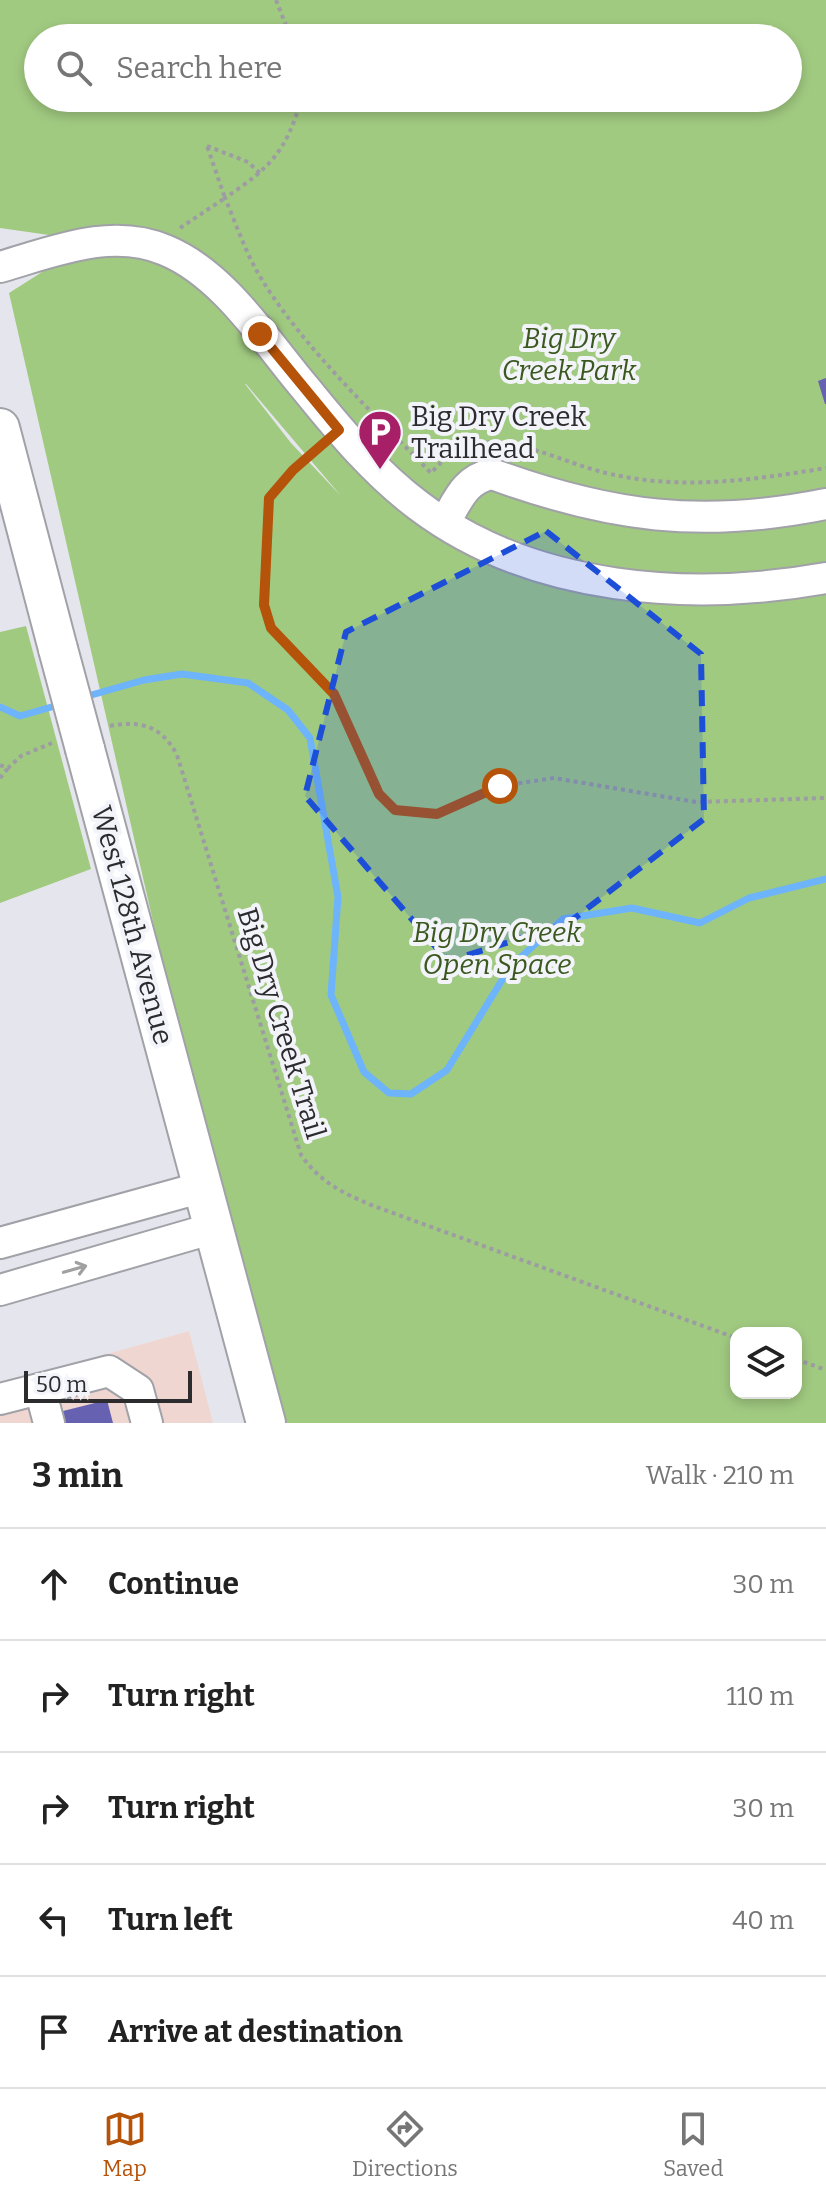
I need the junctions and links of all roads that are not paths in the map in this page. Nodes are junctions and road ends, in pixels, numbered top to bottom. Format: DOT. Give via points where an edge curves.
graph roads {
  1 [pos="0,267"];
  2 [pos="0,428"];
  3 [pos="826,504"];
  4 [pos="445,522"];
  5 [pos="826,578"];
  6 [pos="203,1187"];
  7 [pos="214,1228"];
  8 [pos="0,1243"];
  9 [pos="0,1290"];
  10 [pos="40,1389"];
  11 [pos="0,1399"];
  12 [pos="49,1423"];
  13 [pos="147,1423"];
  14 [pos="266,1423"];
  1 -- 4 [label="street" via="92,241 163,249 188,262 227,296 339,430 400,491"];
  2 -- 6 [label="main road, West 128th Avenue, bridge"];
  3 -- 4 [label="street" via="730,519 657,516 587,505 492,474 477,477 463,489"];
  4 -- 5 [label="street" via="530,562 625,584 732,590"];
  6 -- 7 [label="main road, West 128th Avenue"];
  6 -- 8 [label="street"];
  9 -- 7 [label="street, one-way"];
  7 -- 14 [label="main road, West 128th Avenue"];
  10 -- 11 [label="street"];
  10 -- 12 [label="street"];
  10 -- 13 [label="street" via="109,1371 138,1390"];
}
